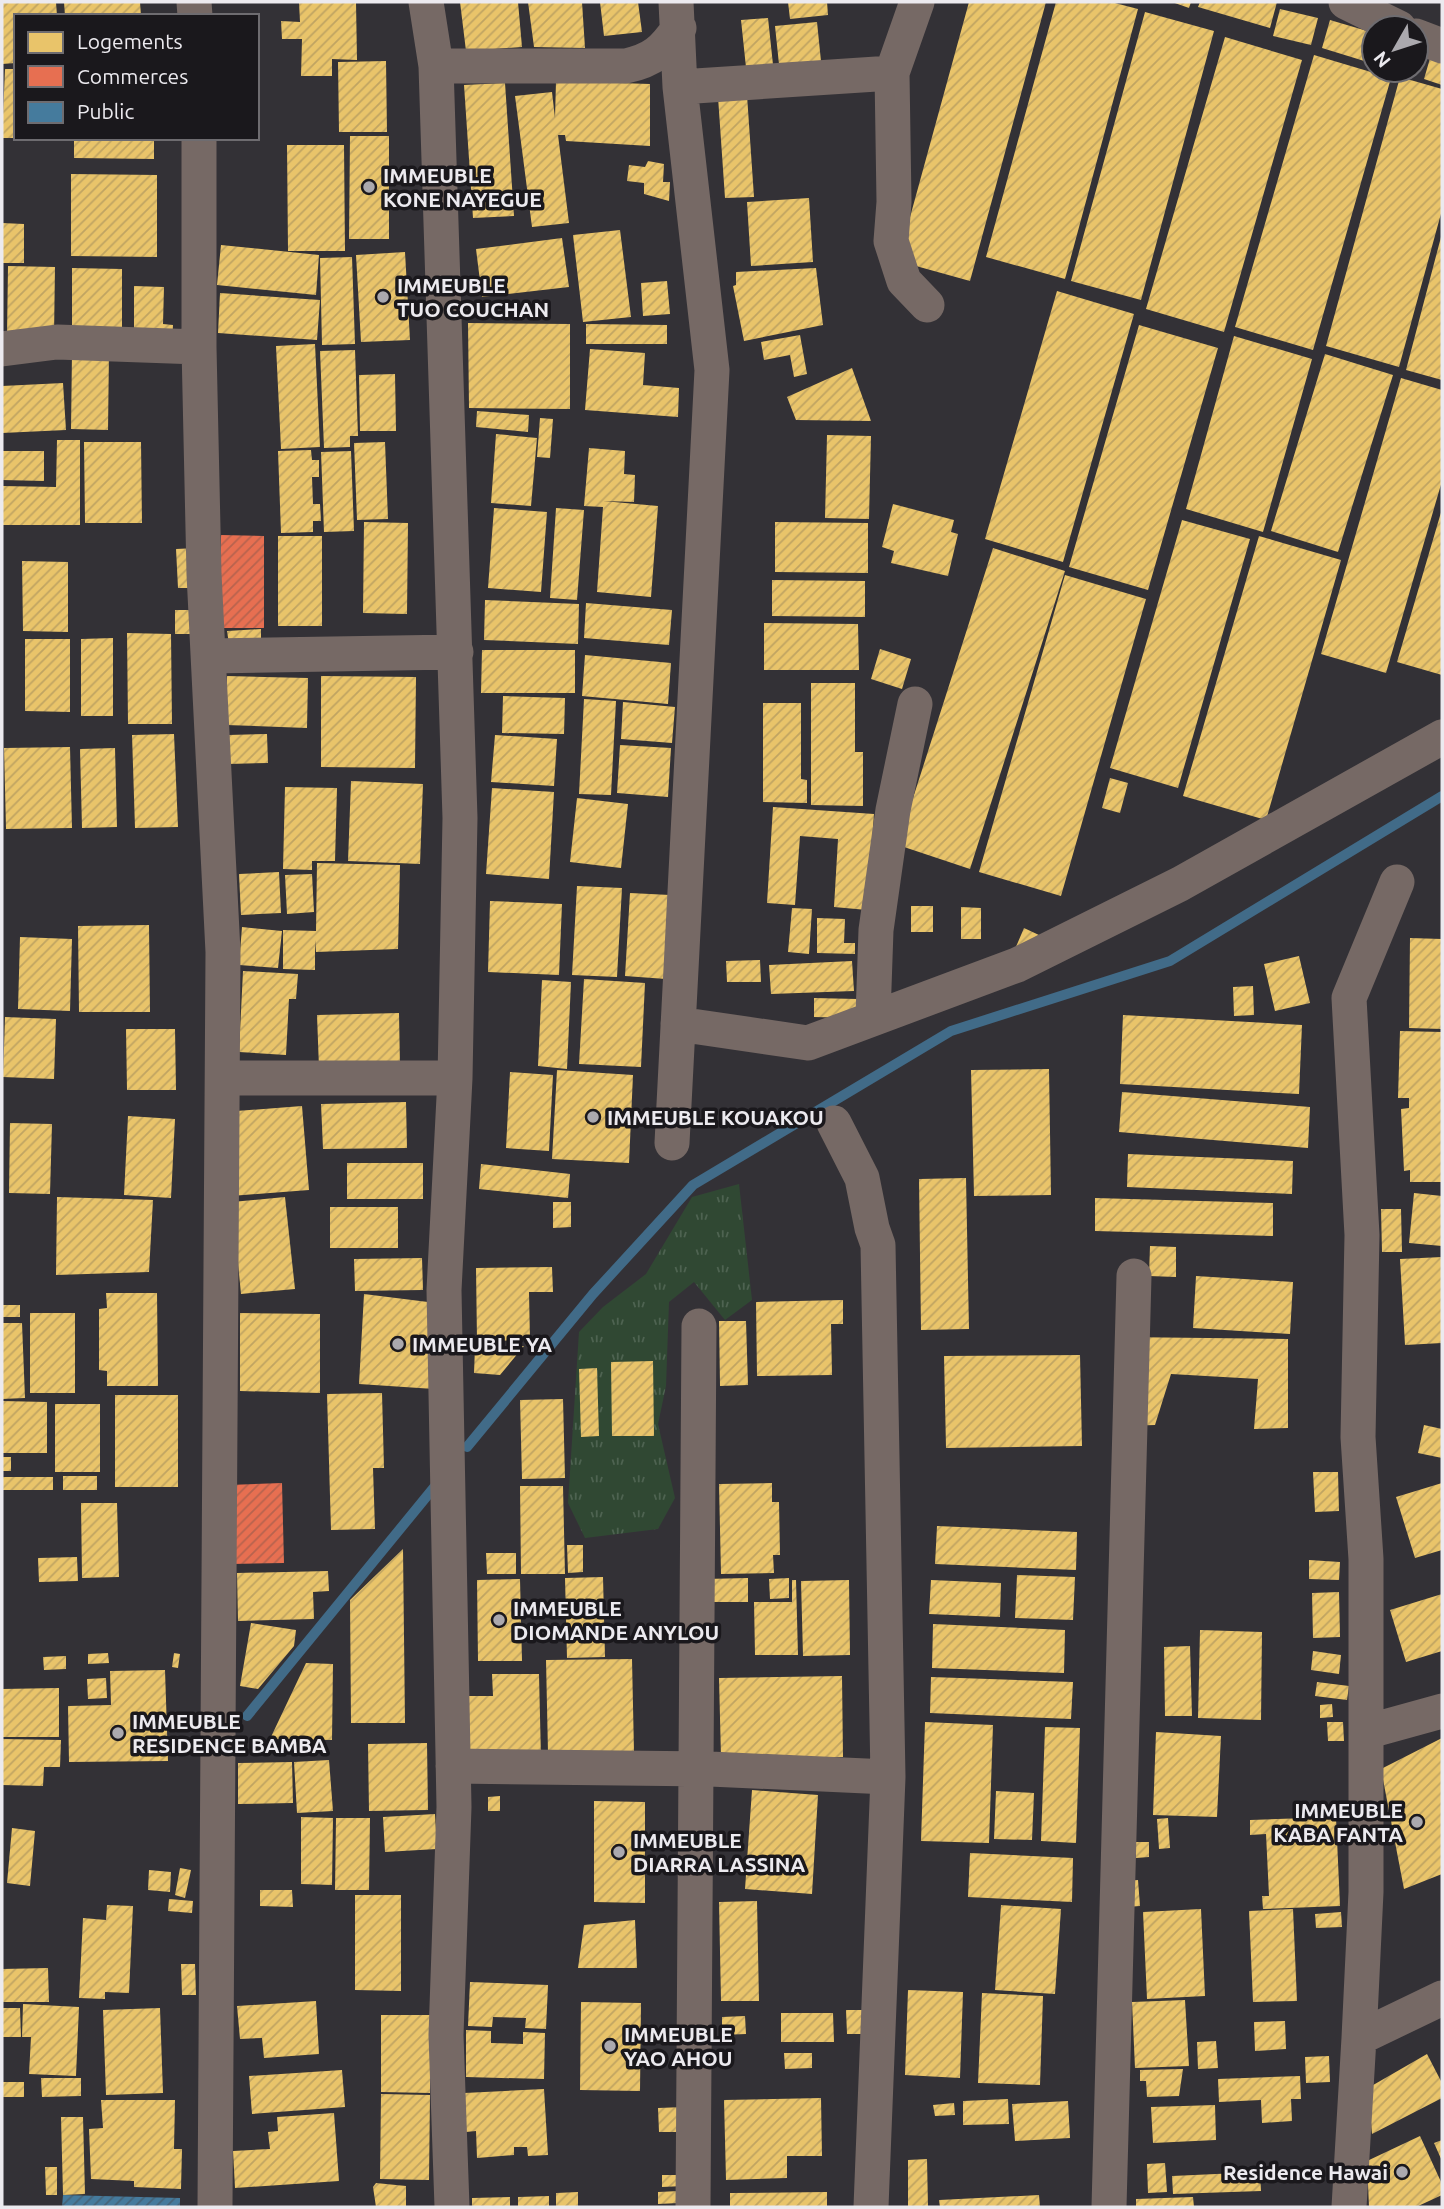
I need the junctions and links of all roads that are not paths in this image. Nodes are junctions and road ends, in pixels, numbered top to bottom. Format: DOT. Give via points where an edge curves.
graph roads {
  1 [pos="426,2"];
  2 [pos="917,2"];
  3 [pos="1346,2"];
  4 [pos="1370,14"];
  5 [pos="678,15"];
  6 [pos="436,66"];
  7 [pos="892,74"];
  8 [pos="680,87"];
  9 [pos="199,140"];
  10 [pos="927,305"];
  11 [pos="199,347"];
  12 [pos="2,349"];
  13 [pos="456,652"];
  14 [pos="209,656"];
  15 [pos="915,704"];
  16 [pos="1442,737"];
  17 [pos="1396,882"];
  18 [pos="873,1016"];
  19 [pos="678,1024"];
  20 [pos="222,1078"];
  21 [pos="455,1078"];
  22 [pos="834,1123"];
  23 [pos="672,1143"];
  24 [pos="1134,1276"];
  25 [pos="699,1326"];
  26 [pos="1442,1711"];
  27 [pos="1366,1732"];
  28 [pos="453,1766"];
  29 [pos="696,1769"];
  30 [pos="888,1777"];
  31 [pos="1442,1998"];
  32 [pos="1359,2038"];
  33 [pos="215,2207"];
  34 [pos="452,2207"];
  35 [pos="693,2207"];
  36 [pos="871,2207"];
  37 [pos="1109,2207"];
  38 [pos="1349,2207"];
  1 -- 6 [label="street"];
  2 -- 7 [label="street"];
  3 -- 4 [label="street"];
  5 -- 6 [label="street" via="662,52 626,66"];
  5 -- 8 [label="street"];
  6 -- 13 [label="street"];
  7 -- 8 [label="street"];
  7 -- 10 [label="street" via="891,241 904,281"];
  8 -- 19 [label="street" via="712,370"];
  9 -- 11 [label="street"];
  11 -- 12 [label="street" via="57,342"];
  11 -- 14 [label="street"];
  13 -- 14 [label="street"];
  13 -- 21 [label="street" via="460,818"];
  14 -- 20 [label="street" via="223,952"];
  15 -- 18 [label="street" via="893,810 876,930"];
  16 -- 18 [label="street" via="1180,884 1017,965"];
  17 -- 27 [label="street" via="1349,998 1362,1235 1358,1437 1366,1559"];
  18 -- 19 [label="street" via="808,1043"];
  19 -- 23 [label="street"];
  20 -- 21 [label="street"];
  20 -- 33 [label="street"];
  21 -- 28 [label="street" via="443,1290"];
  22 -- 30 [label="street" via="862,1178 878,1245"];
  24 -- 37 [label="street"];
  25 -- 29 [label="street"];
  26 -- 27 [label="street"];
  27 -- 32 [label="street" via="1366,1892"];
  28 -- 29 [label="street"];
  28 -- 34 [label="street" via="446,2035"];
  29 -- 30 [label="street"];
  29 -- 35 [label="street"];
  30 -- 36 [label="street"];
  31 -- 32 [label="street"];
  32 -- 38 [label="street"];
}
